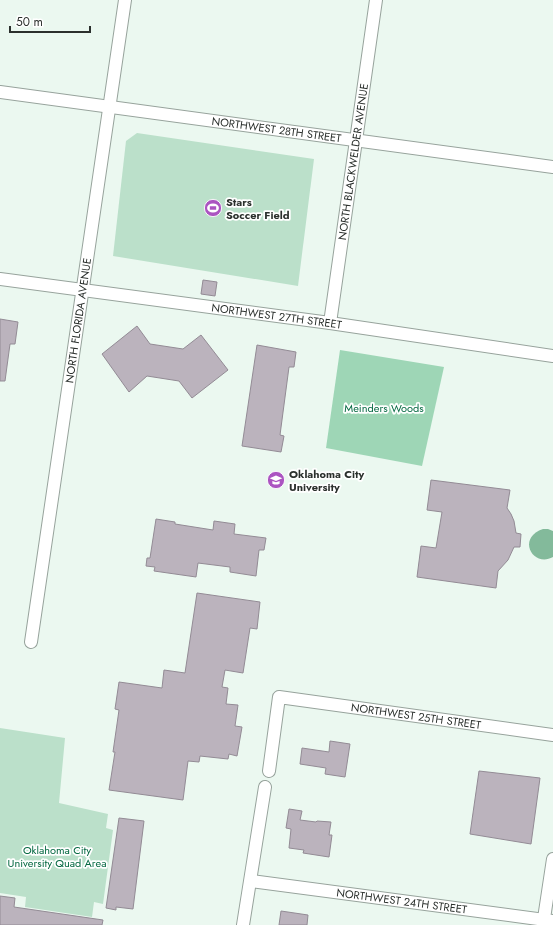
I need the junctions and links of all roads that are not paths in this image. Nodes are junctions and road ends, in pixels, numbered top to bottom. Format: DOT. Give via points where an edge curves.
graph roads {
  1 [pos="125,0"];
  2 [pos="376,0"];
  3 [pos="0,92"];
  4 [pos="109,107"];
  5 [pos="356,140"];
  6 [pos="553,168"];
  7 [pos="0,279"];
  8 [pos="82,291"];
  9 [pos="330,323"];
  10 [pos="553,356"];
  11 [pos="31,642"];
  12 [pos="553,735"];
  13 [pos="269,771"];
  14 [pos="265,787"];
  15 [pos="553,859"];
  16 [pos="251,881"];
  17 [pos="547,922"];
  18 [pos="243,925"];
  1 -- 4 [label="street, NORTH FLORIDA AVENUE"];
  2 -- 5 [label="street, NORTH BLACKWELDER AVENUE"];
  3 -- 4 [label="street, NORTHWEST 28TH STREET"];
  4 -- 5 [label="street, NORTHWEST 28TH STREET"];
  4 -- 8 [label="street, NORTH FLORIDA AVENUE"];
  5 -- 6 [label="street, NORTHWEST 28TH STREET"];
  5 -- 9 [label="street, NORTH BLACKWELDER AVENUE"];
  7 -- 8 [label="street, NORTHWEST 27TH STREET"];
  8 -- 9 [label="street, NORTHWEST 27TH STREET"];
  8 -- 11 [label="street, NORTH FLORIDA AVENUE"];
  9 -- 10 [label="street, NORTHWEST 27TH STREET"];
  12 -- 13 [label="street, NORTHWEST 25TH STREET" via="280,697"];
  14 -- 16 [label="street"];
  15 -- 17 [label="street"];
  16 -- 17 [label="street, NORTHWEST 24TH STREET"];
  16 -- 18 [label="street"];
}
